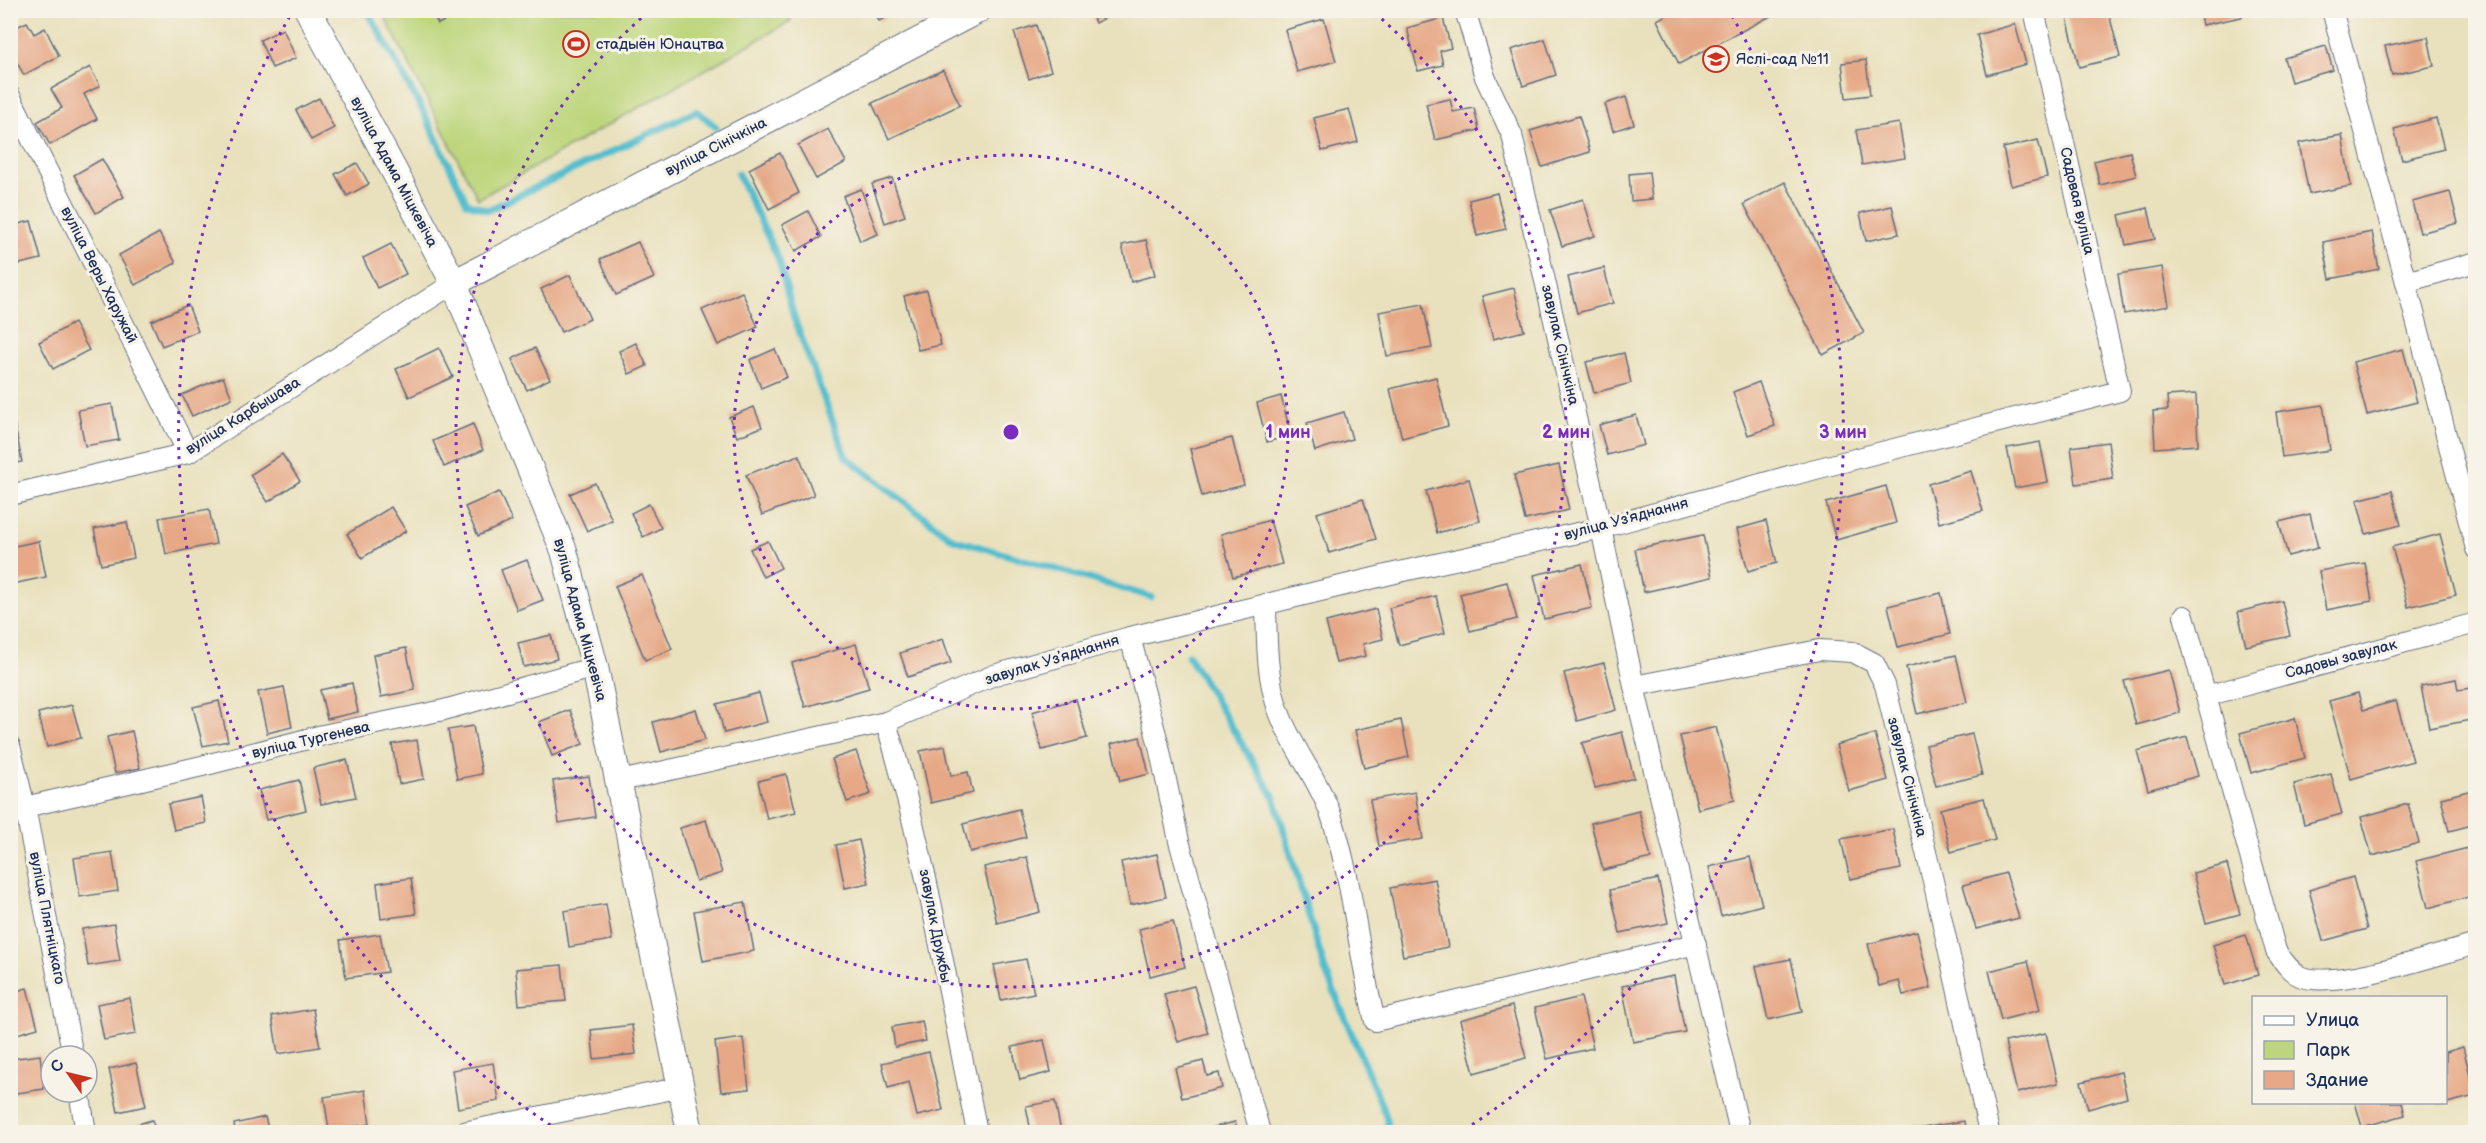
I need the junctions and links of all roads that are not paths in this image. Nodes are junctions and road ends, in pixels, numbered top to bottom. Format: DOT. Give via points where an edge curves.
graph roads {
  1 [pos="308,10"];
  2 [pos="978,10"];
  3 [pos="1466,10"];
  4 [pos="2034,10"];
  5 [pos="2332,10"];
  6 [pos="10,96"];
  7 [pos="2475,262"];
  8 [pos="2406,282"];
  9 [pos="454,283"];
  10 [pos="2121,391"];
  11 [pos="188,453"];
  12 [pos="10,495"];
  13 [pos="1601,528"];
  14 [pos="2475,549"];
  15 [pos="1266,604"];
  16 [pos="2184,616"];
  17 [pos="2475,623"];
  18 [pos="1130,637"];
  19 [pos="595,667"];
  20 [pos="1634,686"];
  21 [pos="2206,696"];
  22 [pos="886,722"];
  23 [pos="10,746"];
  24 [pos="620,781"];
  25 [pos="25,807"];
  26 [pos="1696,944"];
  27 [pos="2475,944"];
  28 [pos="71,1044"];
  29 [pos="682,1087"];
  30 [pos="81,1104"];
  31 [pos="86,1132"];
  32 [pos="464,1132"];
  33 [pos="690,1132"];
  34 [pos="977,1132"];
  35 [pos="1260,1132"];
  36 [pos="1740,1132"];
  37 [pos="1989,1132"];
  1 -- 9 [label="street, вуліца Адама Міцкевіча"];
  2 -- 9 [label="street, вуліца Сінічкіна"];
  3 -- 13 [label="street, завулак Сінічкіна" via="1485,77 1512,135"];
  4 -- 10 [label="street, Садовая вуліца"];
  5 -- 8 [label="street"];
  6 -- 11 [label="street, вуліца Веры Харужай"];
  7 -- 8 [label="street"];
  8 -- 14 [label="street"];
  9 -- 11 [label="street, вуліца Карбышава"];
  9 -- 19 [label="street, вуліца Адама Міцкевіча" via="564,551"];
  10 -- 13 [label="street, вуліца Узʼяднання" via="1800,472"];
  11 -- 12 [label="street, вуліца Карбышава"];
  13 -- 15 [label="street, вуліца Узʼяднання"];
  13 -- 20 [label="street, завулак Сінічкіна"];
  15 -- 18 [label="street, вуліца Узʼяднання"];
  15 -- 26 [label="street" via="1269,681 1279,714 1330,813 1375,1021"];
  16 -- 21 [label="street"];
  17 -- 21 [label="street, Садовы завулак"];
  18 -- 22 [label="street, завулак Узʼяднання" via="994,675"];
  18 -- 35 [label="street, завулак Узʼяднання" via="1179,841"];
  19 -- 24 [label="street, вуліца Адама Міцкевіча"];
  19 -- 25 [label="street, вуліца Тургенева" via="444,710"];
  20 -- 26 [label="street, завулак Сінічкіна"];
  20 -- 37 [label="street, завулак Сінічкіна" via="1819,650 1853,652 1874,663 1885,685"];
  21 -- 27 [label="street" via="2276,951 2287,966 2301,977 2349,977"];
  22 -- 24 [label="street, завулак Узʼяднання"];
  22 -- 34 [label="street, завулак Дружбы" via="924,867"];
  23 -- 25 [label="street, вуліца Плятніцкаго"];
  24 -- 29 [label="street, вуліца Адама Міцкевіча"];
  25 -- 28 [label="street, вуліца Плятніцкаго"];
  26 -- 36 [label="street, завулак Сінічкіна"];
  29 -- 32 [label="street"];
  29 -- 33 [label="street, вуліца Адама Міцкевіча"];
  30 -- 31 [label="street"];
}
